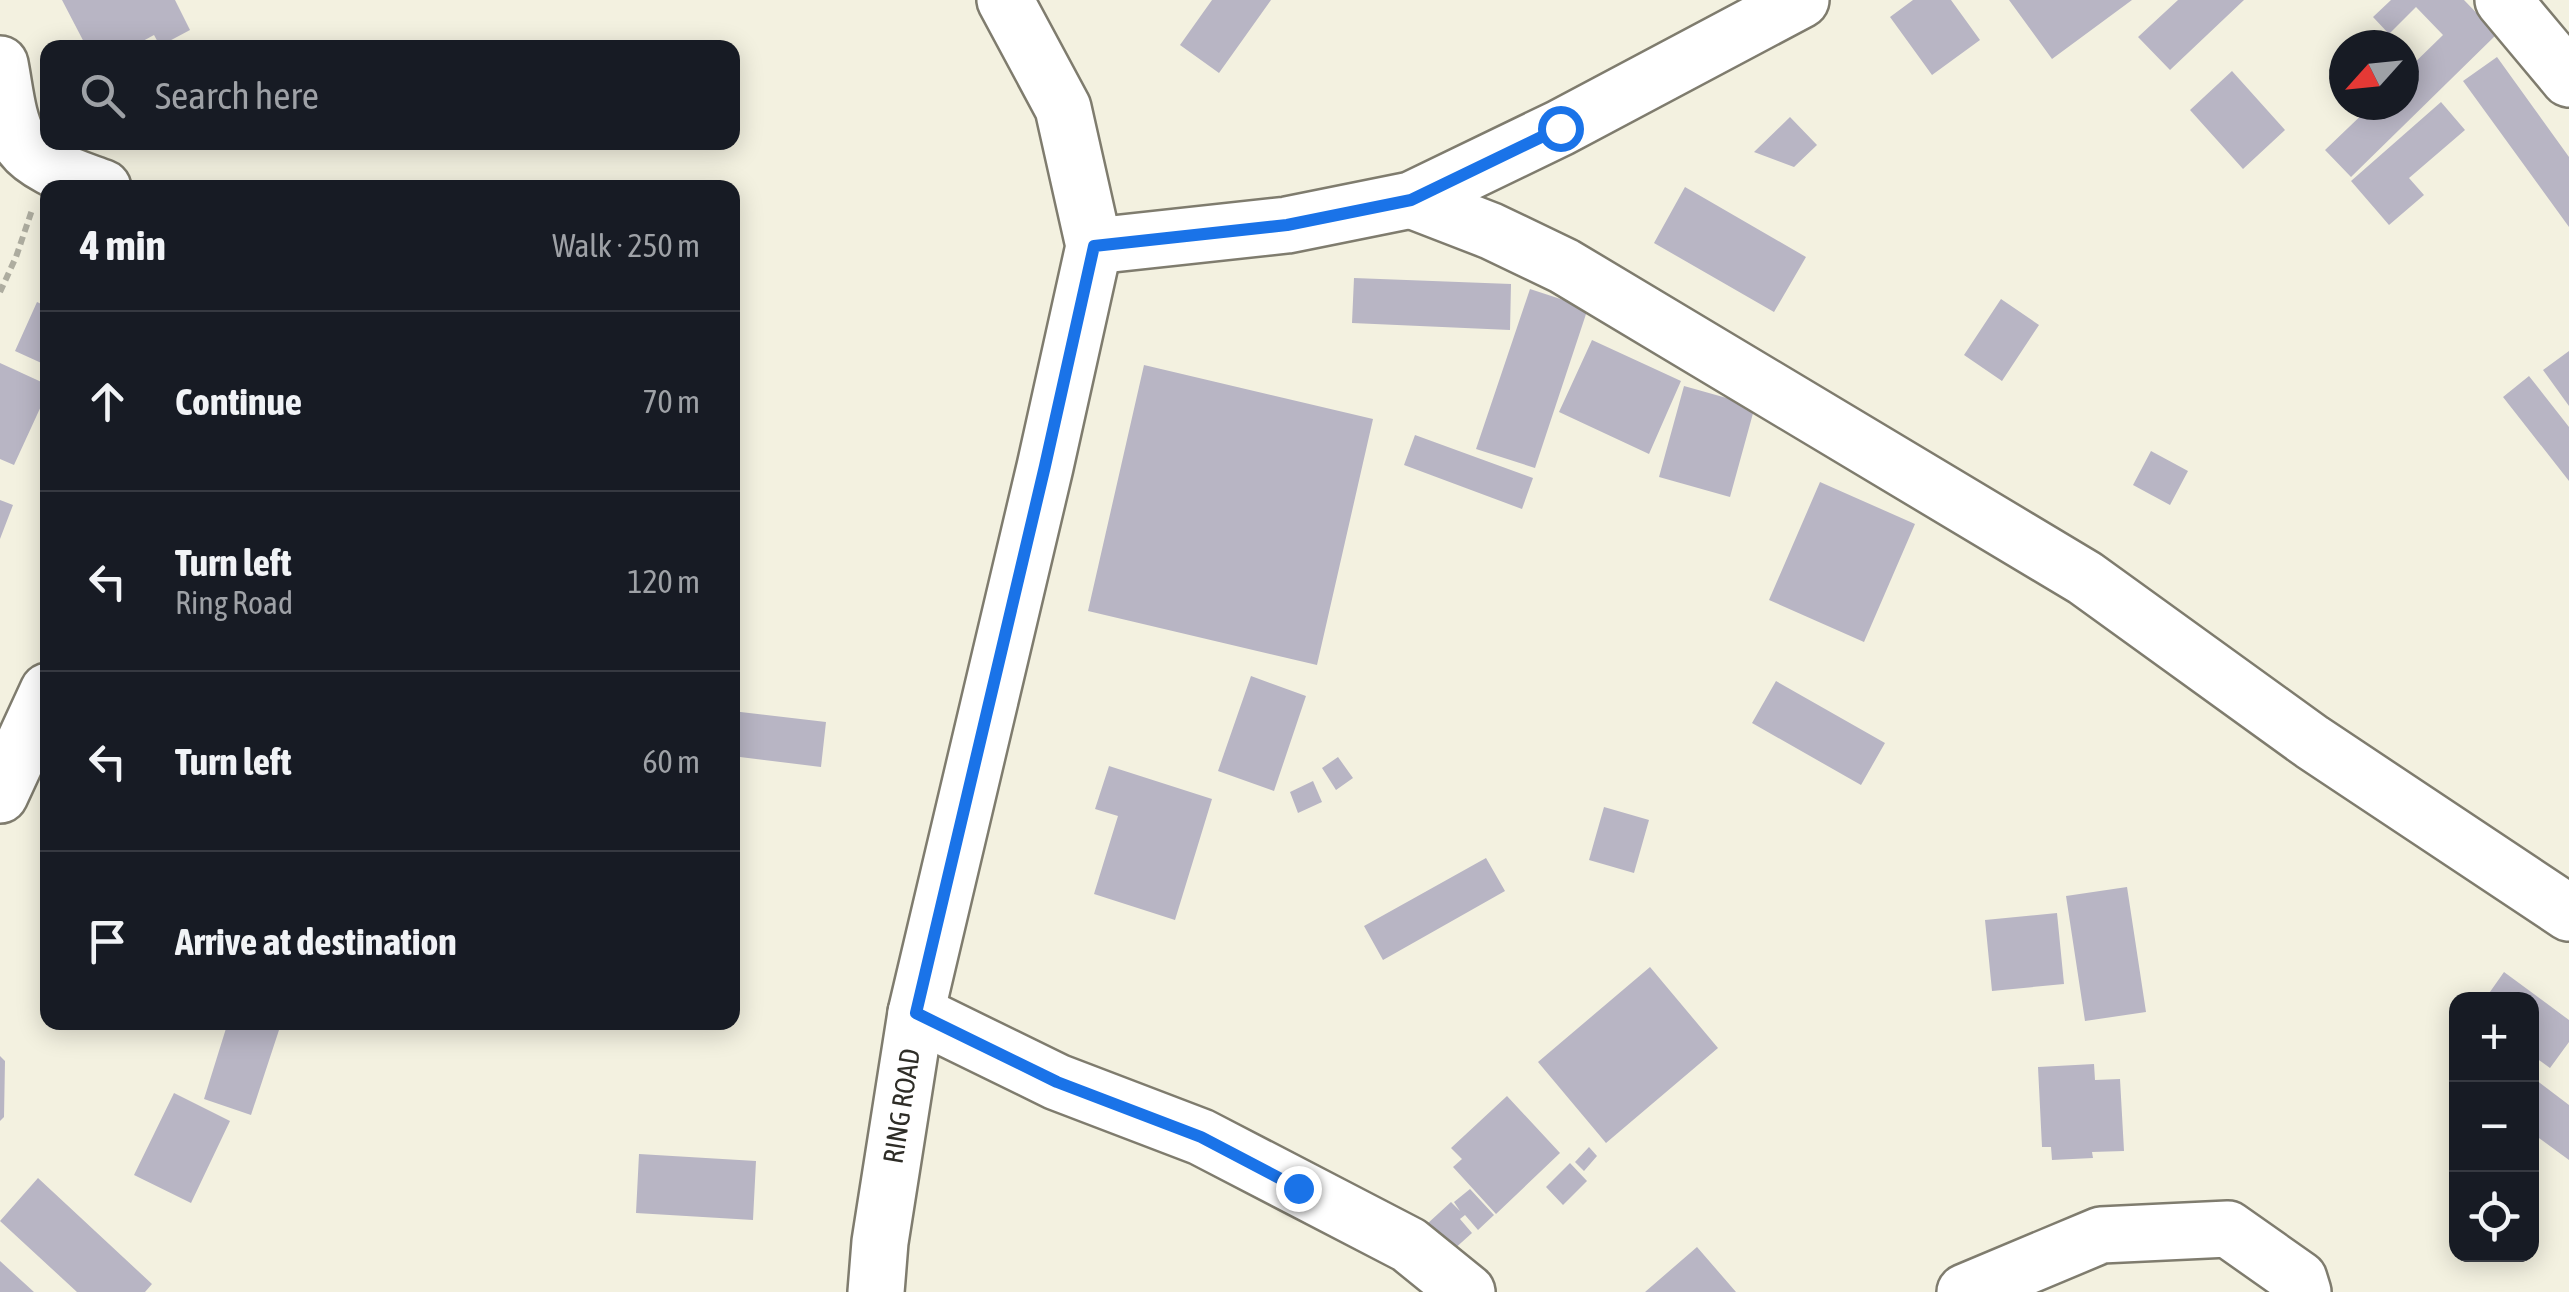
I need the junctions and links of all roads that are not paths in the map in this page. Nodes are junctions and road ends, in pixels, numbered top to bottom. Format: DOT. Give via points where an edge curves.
graph roads {
  1 [pos="1005,0"];
  2 [pos="1800,0"];
  3 [pos="2503,0"];
  4 [pos="0,64"];
  5 [pos="2569,79"];
  6 [pos="83,180"];
  7 [pos="1411,200"];
  8 [pos="1094,246"];
  9 [pos="40,708"];
  10 [pos="0,795"];
  11 [pos="2569,914"];
  12 [pos="916,1013"];
  13 [pos="876,1292"];
  14 [pos="1467,1292"];
  15 [pos="1965,1292"];
  16 [pos="2303,1292"];
  1 -- 8 [label="street, RING ROAD" via="1062,108"];
  2 -- 7 [label="street"];
  3 -- 5 [label="street"];
  4 -- 6 [label="street" via="21,144 48,166"];
  7 -- 8 [label="street" via="1287,225"];
  7 -- 11 [label="street" via="1564,266 2084,578"];
  8 -- 12 [label="street, RING ROAD"];
  9 -- 10 [label="street"];
  12 -- 13 [label="street, RING ROAD"];
  12 -- 14 [label="street" via="1057,1082 1201,1137 1410,1245"];
  15 -- 16 [label="street" via="2101,1235 2228,1229 2299,1279"];
}
